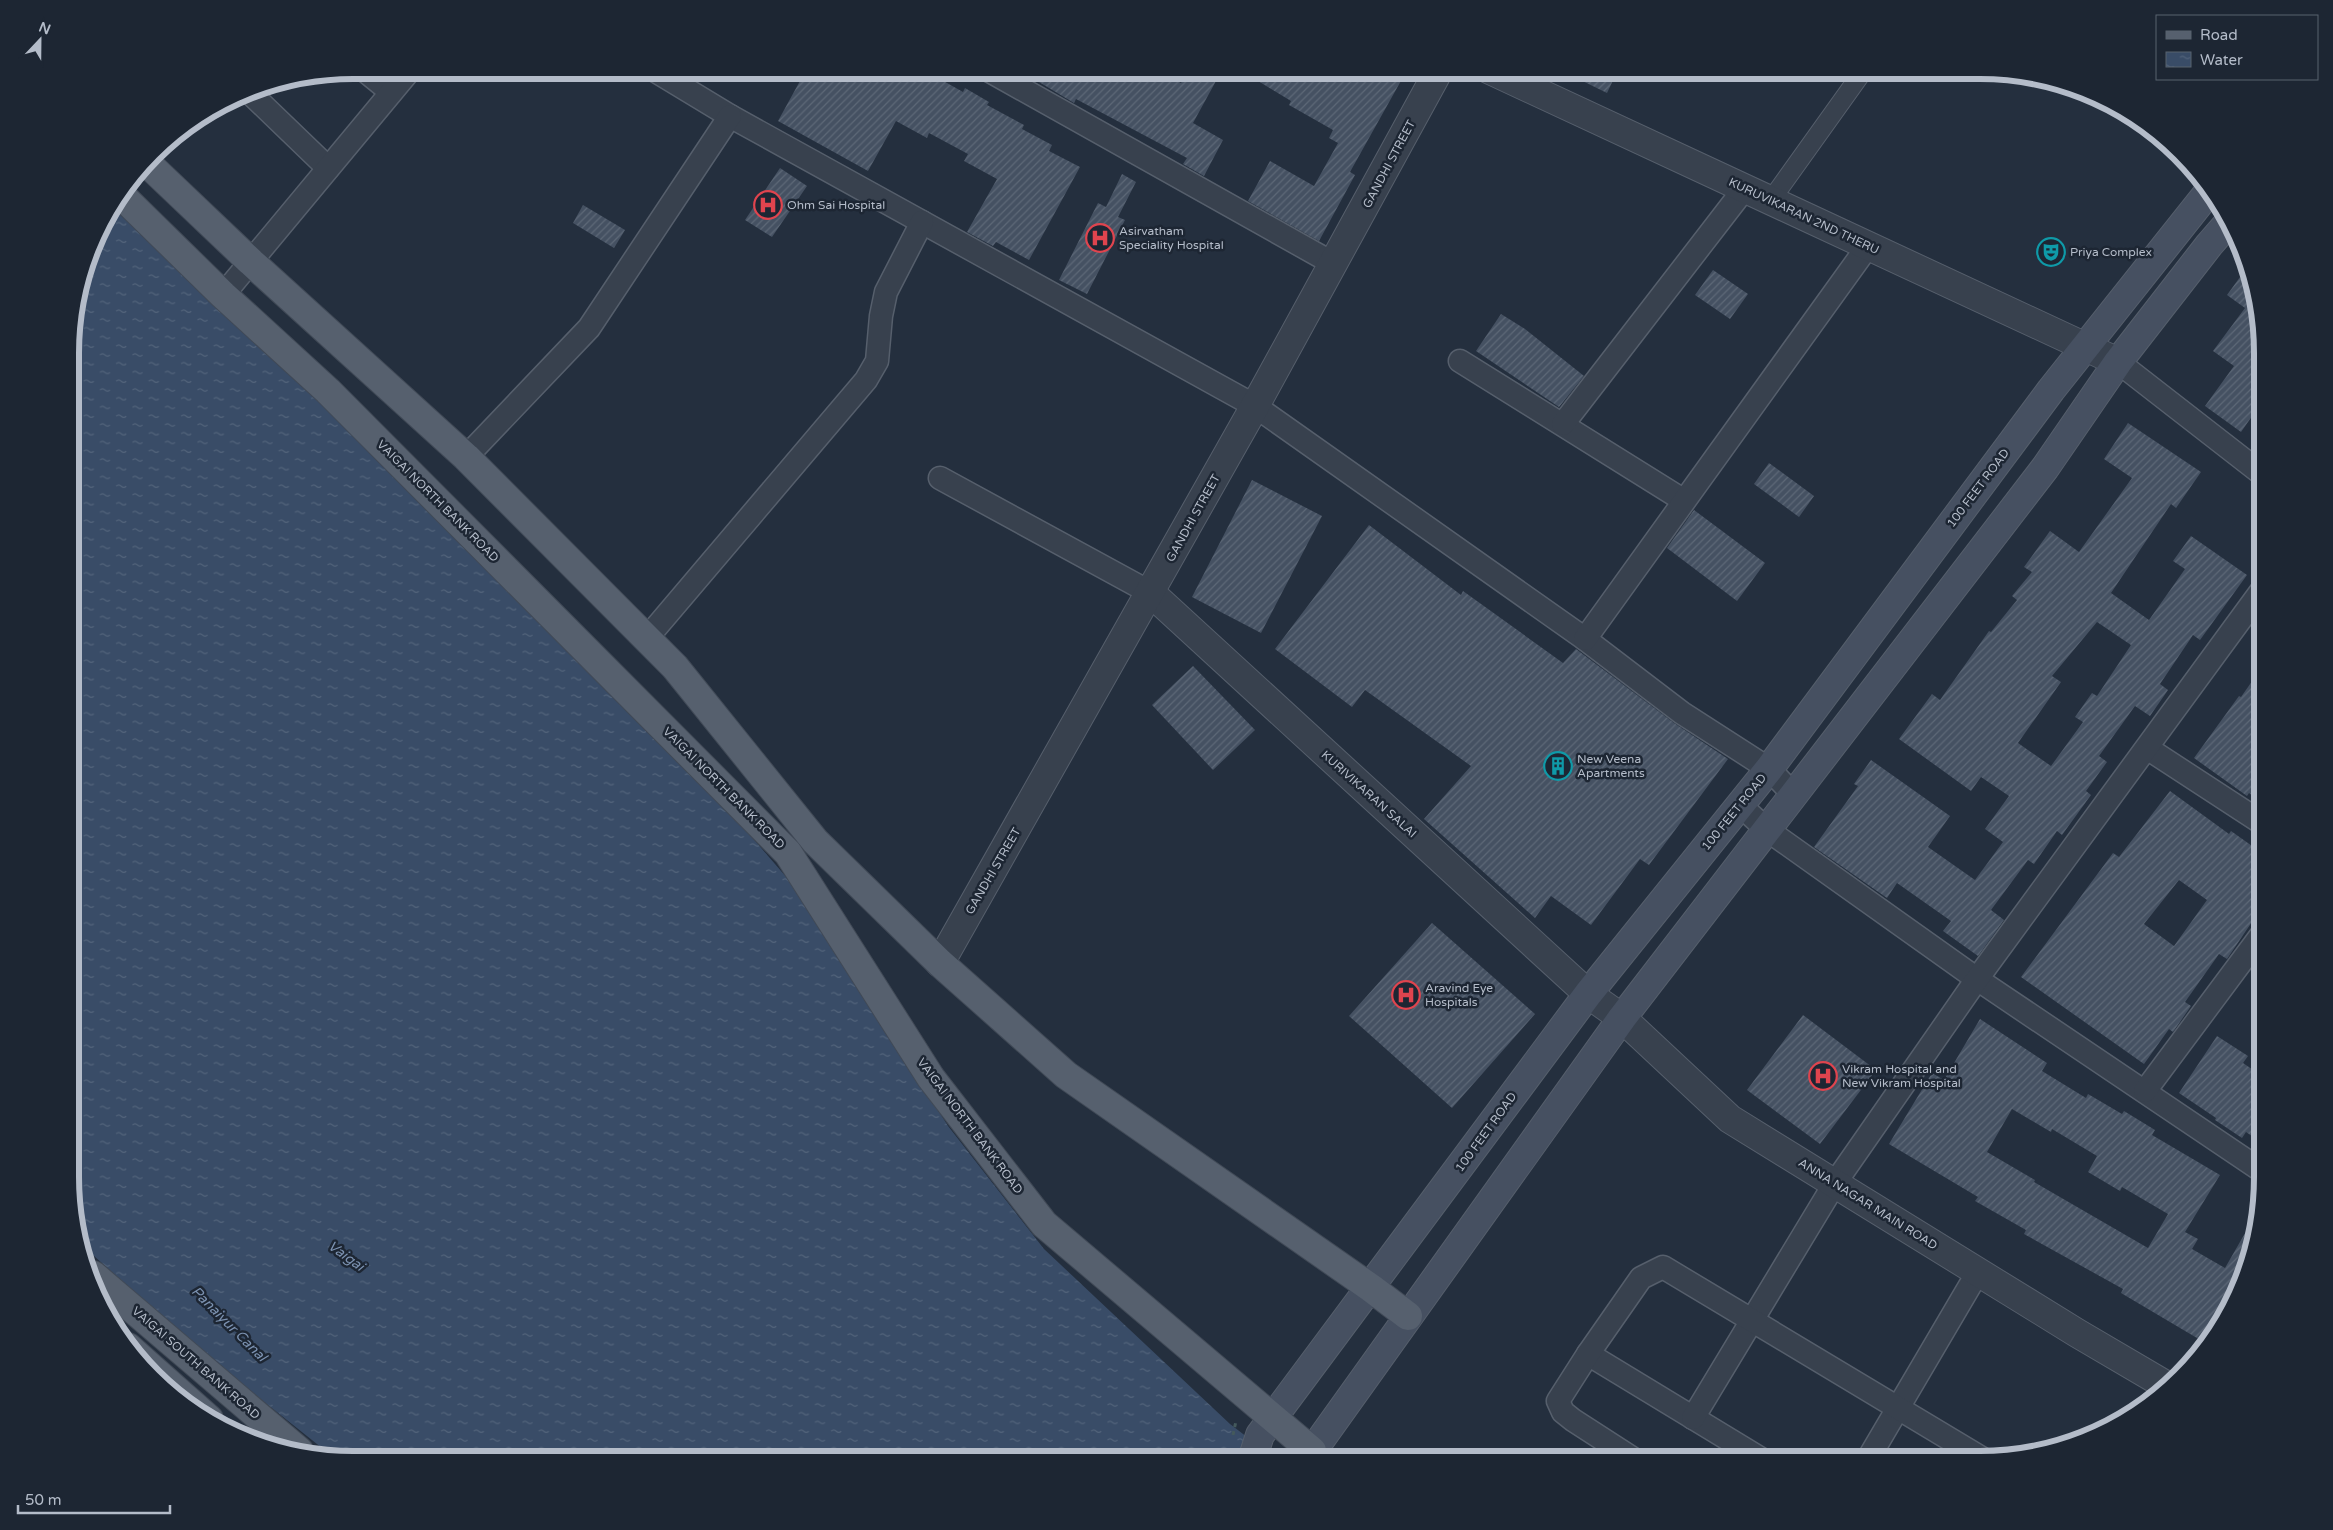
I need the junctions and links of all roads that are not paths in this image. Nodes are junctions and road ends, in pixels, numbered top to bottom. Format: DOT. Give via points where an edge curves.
graph roads {
  1 [pos="375,79"];
  2 [pos="402,79"];
  3 [pos="669,79"];
  4 [pos="1004,79"];
  5 [pos="1434,79"];
  6 [pos="1509,79"];
  7 [pos="1858,79"];
  8 [pos="391,92"];
  9 [pos="255,97"];
  10 [pos="730,116"];
  11 [pos="151,167"];
  12 [pos="328,168"];
  13 [pos="1745,188"];
  14 [pos="2205,196"];
  15 [pos="126,200"];
  16 [pos="1771,200"];
  17 [pos="922,222"];
  18 [pos="2224,228"];
  19 [pos="1868,246"];
  20 [pos="251,262"];
  21 [pos="1334,264"];
  22 [pos="223,295"];
  23 [pos="2085,346"];
  24 [pos="1460,361"];
  25 [pos="2118,362"];
  26 [pos="1255,406"];
  27 [pos="1563,424"];
  28 [pos="466,457"];
  29 [pos="2254,468"];
  30 [pos="940,478"];
  31 [pos="1683,500"];
  32 [pos="1151,593"];
  33 [pos="2254,601"];
  34 [pos="647,638"];
  35 [pos="1585,639"];
  36 [pos="2147,748"];
  37 [pos="1769,769"];
  38 [pos="1793,794"];
  39 [pos="1740,805"];
  40 [pos="2254,818"];
  41 [pos="1766,829"];
  42 [pos="2254,945"];
  43 [pos="940,964"];
  44 [pos="1977,979"];
  45 [pos="1588,994"];
  46 [pos="1622,1018"];
  47 [pos="2144,1092"];
  48 [pos="2254,1166"];
  49 [pos="1835,1183"];
  50 [pos="1978,1272"];
  51 [pos="99,1279"];
  52 [pos="1372,1288"];
  53 [pos="1408,1316"];
  54 [pos="1751,1319"];
  55 [pos="1588,1354"];
  56 [pos="2162,1383"];
  57 [pos="1899,1407"];
  58 [pos="1693,1418"];
  59 [pos="1261,1438"];
  60 [pos="291,1444"];
  61 [pos="1296,1451"];
  62 [pos="1313,1451"];
  63 [pos="1622,1451"];
  64 [pos="1746,1451"];
  65 [pos="1873,1451"];
  66 [pos="1970,1451"];
  1 -- 8 [label="street"];
  2 -- 8 [label="street"];
  3 -- 10 [label="street"];
  4 -- 21 [label="street"];
  5 -- 21 [label="street, GANDHI STREET"];
  6 -- 13 [label="street, KURUVIKARAN 2ND THERU"];
  7 -- 16 [label="street"];
  8 -- 12 [label="street"];
  9 -- 12 [label="street"];
  10 -- 17 [label="street"];
  10 -- 28 [label="street" via="589,328"];
  11 -- 20 [label="main road"];
  12 -- 20 [label="street"];
  13 -- 16 [label="street, KURUVIKARAN 2ND THERU"];
  13 -- 27 [label="street"];
  14 -- 23 [label="main road, 100 FEET ROAD"];
  15 -- 22 [label="main road, VAIGAI NORTH BANK ROAD"];
  16 -- 19 [label="street, KURUVIKARAN 2ND THERU"];
  17 -- 26 [label="street"];
  17 -- 34 [label="street" via="886,292 877,361 866,380"];
  18 -- 25 [label="main road"];
  19 -- 23 [label="street, KURUVIKARAN 2ND THERU"];
  19 -- 31 [label="street"];
  20 -- 22 [label="street"];
  20 -- 28 [label="main road"];
  21 -- 26 [label="street, GANDHI STREET"];
  22 -- 59 [label="main road, VAIGAI NORTH BANK ROAD" via="328,390 788,853 930,1078 1044,1224"];
  23 -- 25 [label="street, KURUVIKARAN 2ND THERU"];
  23 -- 37 [label="main road, 100 FEET ROAD"];
  24 -- 27 [label="street"];
  25 -- 29 [label="street"];
  25 -- 38 [label="main road" via="2045,468"];
  26 -- 32 [label="street, GANDHI STREET"];
  26 -- 35 [label="street"];
  27 -- 31 [label="street"];
  28 -- 34 [label="main road"];
  30 -- 32 [label="street"];
  31 -- 35 [label="street"];
  32 -- 43 [label="street, GANDHI STREET"];
  32 -- 45 [label="street, KURIVIKARAN SALAI"];
  33 -- 36 [label="street"];
  34 -- 43 [label="main road" via="675,667 815,841"];
  35 -- 37 [label="street" via="1682,713"];
  36 -- 40 [label="street"];
  36 -- 44 [label="street"];
  37 -- 38 [label="street"];
  37 -- 39 [label="main road, 100 FEET ROAD"];
  38 -- 41 [label="main road"];
  39 -- 41 [label="street"];
  39 -- 45 [label="main road, 100 FEET ROAD"];
  41 -- 44 [label="street"];
  41 -- 46 [label="main road"];
  42 -- 47 [label="street"];
  43 -- 52 [label="main road" via="1066,1076"];
  44 -- 47 [label="street"];
  44 -- 49 [label="street"];
  45 -- 46 [label="street, ANNA NAGAR MAIN ROAD"];
  45 -- 52 [label="main road, 100 FEET ROAD"];
  46 -- 49 [label="street, ANNA NAGAR MAIN ROAD" via="1730,1119"];
  46 -- 53 [label="main road"];
  47 -- 48 [label="street"];
  49 -- 50 [label="street, ANNA NAGAR MAIN ROAD"];
  49 -- 54 [label="street"];
  50 -- 56 [label="street, ANNA NAGAR MAIN ROAD"];
  50 -- 57 [label="street"];
  51 -- 60 [label="main road, VAIGAI SOUTH BANK ROAD"];
  52 -- 53 [label="main road"];
  52 -- 59 [label="main road, 100 FEET ROAD"];
  53 -- 62 [label="main road"];
  54 -- 55 [label="street" via="1663,1267 1641,1278"];
  54 -- 57 [label="street"];
  54 -- 58 [label="street"];
  55 -- 58 [label="street"];
  55 -- 63 [label="street" via="1558,1401 1563,1412"];
  57 -- 65 [label="street"];
  57 -- 66 [label="street"];
  58 -- 64 [label="street"];
  59 -- 61 [label="main road, VAIGAI NORTH BANK ROAD"];
}
